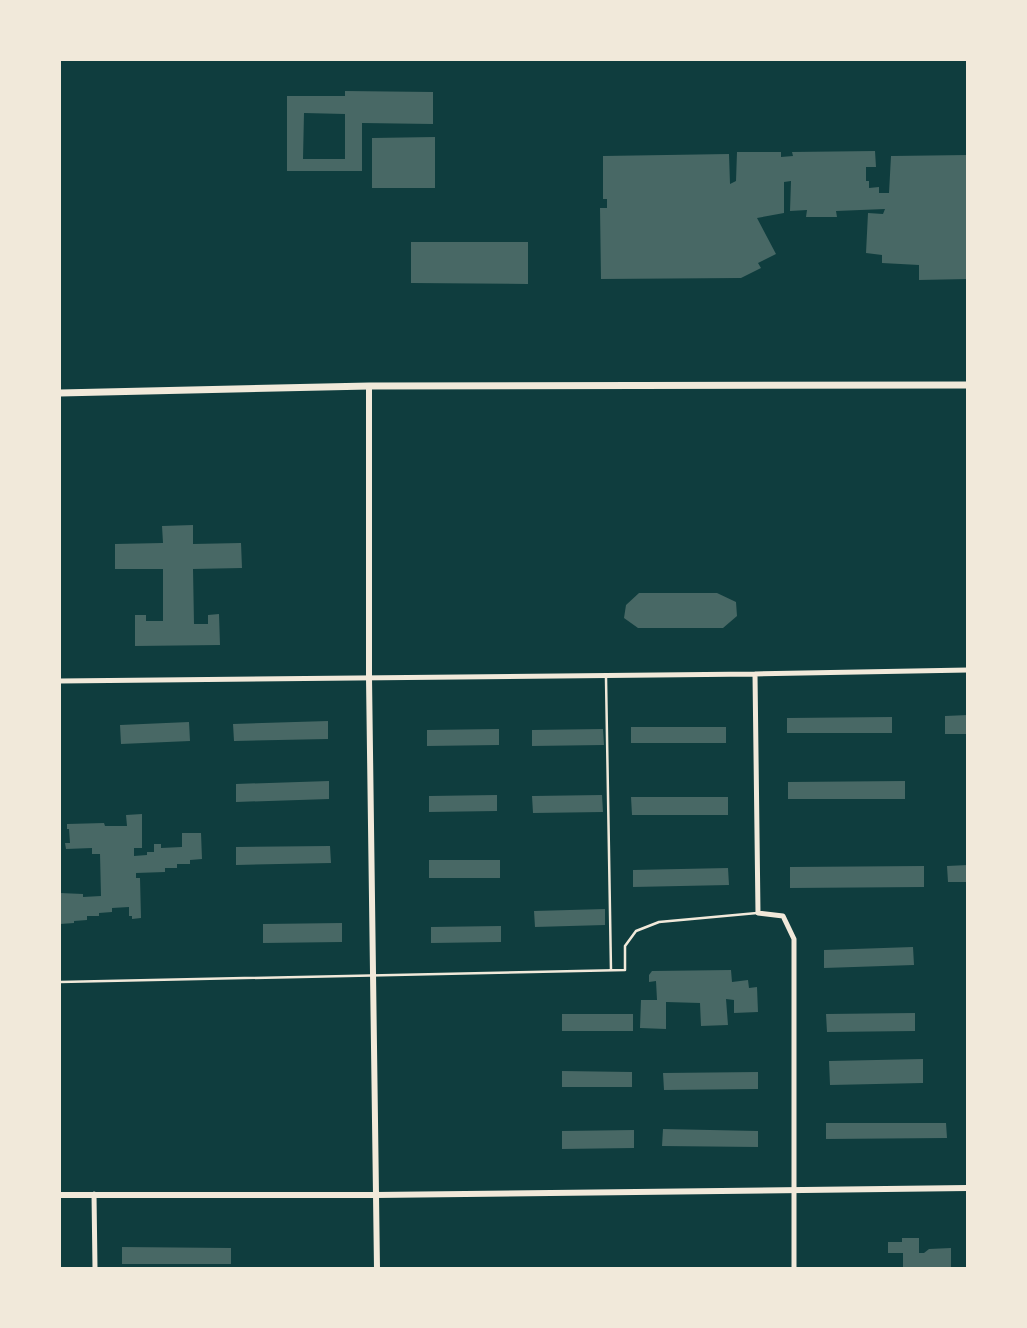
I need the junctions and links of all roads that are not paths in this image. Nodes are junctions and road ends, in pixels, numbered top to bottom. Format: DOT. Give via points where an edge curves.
graph roads {
  1 [pos="968,385"];
  2 [pos="369,386"];
  3 [pos="60,393"];
  4 [pos="968,670"];
  5 [pos="606,674"];
  6 [pos="755,674"];
  7 [pos="369,678"];
  8 [pos="60,681"];
  9 [pos="758,913"];
  10 [pos="611,970"];
  11 [pos="373,976"];
  12 [pos="60,982"];
  13 [pos="968,1188"];
  14 [pos="794,1190"];
  15 [pos="60,1195"];
  16 [pos="94,1195"];
  17 [pos="376,1195"];
  18 [pos="95,1269"];
  19 [pos="377,1269"];
  20 [pos="794,1269"];
  1 -- 2 [label="main road"];
  2 -- 3 [label="main road"];
  2 -- 7 [label="street"];
  4 -- 6 [label="street"];
  5 -- 6 [label="street"];
  5 -- 7 [label="street"];
  5 -- 10 [label="lane"];
  6 -- 9 [label="street"];
  7 -- 8 [label="street"];
  7 -- 11 [label="street"];
  9 -- 10 [label="lane" via="659,922 636,931 625,946 625,970"];
  9 -- 14 [label="street" via="783,916 794,939"];
  10 -- 11 [label="lane"];
  11 -- 12 [label="lane"];
  11 -- 17 [label="street"];
  13 -- 14 [label="street"];
  14 -- 17 [label="street"];
  14 -- 20 [label="street"];
  15 -- 16 [label="street"];
  16 -- 17 [label="street"];
  16 -- 18 [label="street"];
  17 -- 19 [label="street"];
}
